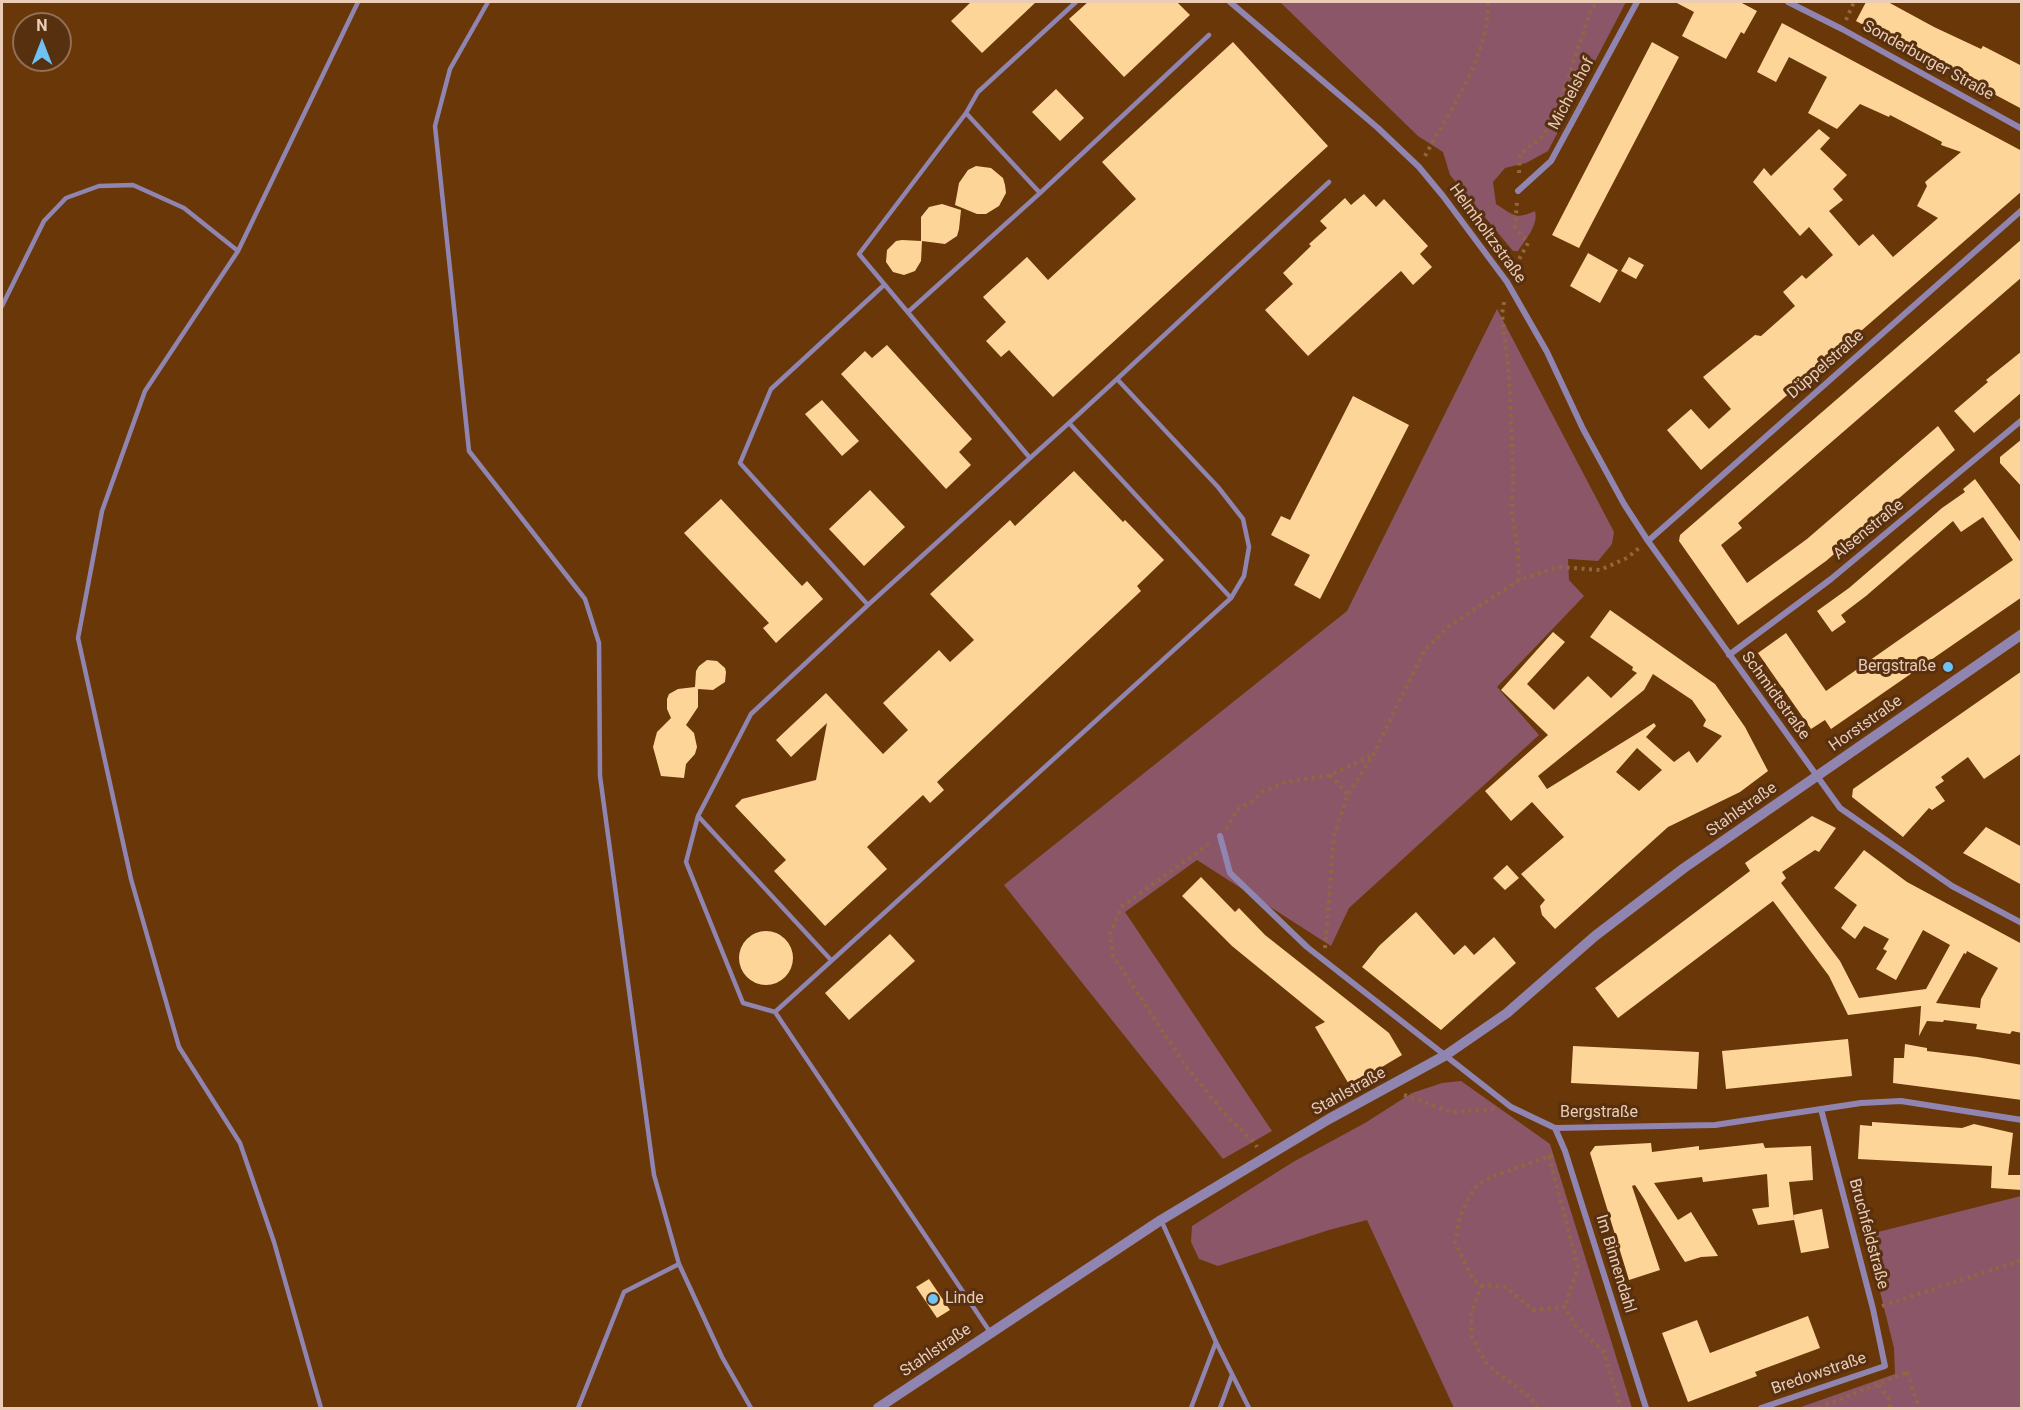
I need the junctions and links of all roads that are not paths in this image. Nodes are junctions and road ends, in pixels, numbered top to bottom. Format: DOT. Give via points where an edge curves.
graph roads {
  1 [pos="358,2"];
  2 [pos="488,2"];
  3 [pos="1076,2"];
  4 [pos="1230,2"];
  5 [pos="1637,2"];
  6 [pos="1788,2"];
  7 [pos="1209,35"];
  8 [pos="966,113"];
  9 [pos="2022,129"];
  10 [pos="1329,182"];
  11 [pos="1518,191"];
  12 [pos="1040,193"];
  13 [pos="2022,210"];
  14 [pos="238,250"];
  15 [pos="884,285"];
  16 [pos="2,306"];
  17 [pos="908,312"];
  18 [pos="1117,379"];
  19 [pos="2022,420"];
  20 [pos="1069,423"];
  21 [pos="1030,458"];
  22 [pos="1648,541"];
  23 [pos="1231,598"];
  24 [pos="868,605"];
  25 [pos="2022,634"];
  26 [pos="1729,655"];
  27 [pos="1816,777"];
  28 [pos="698,816"];
  29 [pos="1220,836"];
  30 [pos="2022,923"];
  31 [pos="831,960"];
  32 [pos="775,1012"];
  33 [pos="1446,1055"];
  34 [pos="1821,1109"];
  35 [pos="2022,1120"];
  36 [pos="1555,1128"];
  37 [pos="1161,1220"];
  38 [pos="679,1264"];
  39 [pos="990,1332"];
  40 [pos="1216,1342"];
  41 [pos="1885,1366"];
  42 [pos="1232,1374"];
  43 [pos="321,1408"];
  44 [pos="578,1408"];
  45 [pos="751,1408"];
  46 [pos="878,1408"];
  47 [pos="1191,1408"];
  48 [pos="1220,1408"];
  49 [pos="1249,1408"];
  50 [pos="1646,1408"];
  51 [pos="1761,1408"];
  1 -- 14 [label="lane"];
  2 -- 38 [label="lane" via="450,69 435,126 469,451 585,599 599,643 601,787 654,1175"];
  3 -- 8 [label="lane" via="978,92"];
  4 -- 22 [label="street, Helmholtzstraße" via="1378,128 1443,196 1507,282 1547,352 1588,438"];
  5 -- 11 [label="street, Michelshof" via="1551,161"];
  6 -- 9 [label="street, Sonderburger Straße"];
  7 -- 12 [label="lane"];
  8 -- 12 [label="lane"];
  8 -- 15 [label="lane" via="859,254"];
  10 -- 18 [label="lane"];
  12 -- 17 [label="lane"];
  13 -- 22 [label="street, Düppelstraße"];
  14 -- 16 [label="lane" via="184,208 133,185 99,186 66,198 44,221"];
  14 -- 43 [label="lane" via="145,391 102,511 78,638 131,879 179,1047 240,1143 274,1242"];
  15 -- 17 [label="lane"];
  15 -- 24 [label="lane" via="771,389 740,464"];
  17 -- 21 [label="lane"];
  18 -- 20 [label="lane"];
  18 -- 23 [label="lane" via="1243,519 1249,547 1244,576"];
  19 -- 26 [label="street, Alsenstraße" via="1831,579"];
  20 -- 21 [label="lane"];
  20 -- 23 [label="lane"];
  21 -- 24 [label="lane"];
  22 -- 26 [label="street, Schmidtstraße"];
  23 -- 31 [label="lane"];
  24 -- 28 [label="lane" via="750,714"];
  25 -- 27 [label="street, Horststraße"];
  26 -- 27 [label="street, Schmidtstraße"];
  27 -- 30 [label="street, Schmidtstraße" via="1840,808 1952,886"];
  27 -- 33 [label="street, Stahlstraße" via="1675,875 1595,936 1507,1013"];
  28 -- 31 [label="lane"];
  28 -- 32 [label="lane" via="686,862 743,1003"];
  29 -- 33 [label="street, Bergstraße" via="1230,873 1307,947"];
  31 -- 32 [label="lane"];
  32 -- 39 [label="lane"];
  33 -- 36 [label="street, Bergstraße" via="1511,1107"];
  33 -- 37 [label="street, Stahlstraße" via="1329,1119"];
  34 -- 35 [label="street, Bergstraße" via="1901,1101"];
  34 -- 36 [label="street, Bergstraße" via="1715,1125"];
  34 -- 41 [label="street, Bruchfeldstraße"];
  36 -- 50 [label="street, Im Binnendahl" via="1566,1151"];
  37 -- 39 [label="street, Stahlstraße"];
  37 -- 40 [label="lane"];
  38 -- 44 [label="lane" via="624,1292"];
  38 -- 45 [label="lane" via="722,1357"];
  39 -- 46 [label="street, Stahlstraße"];
  40 -- 42 [label="lane"];
  40 -- 47 [label="lane"];
  41 -- 51 [label="street, Bredowstraße"];
  42 -- 48 [label="lane"];
  42 -- 49 [label="lane"];
}
